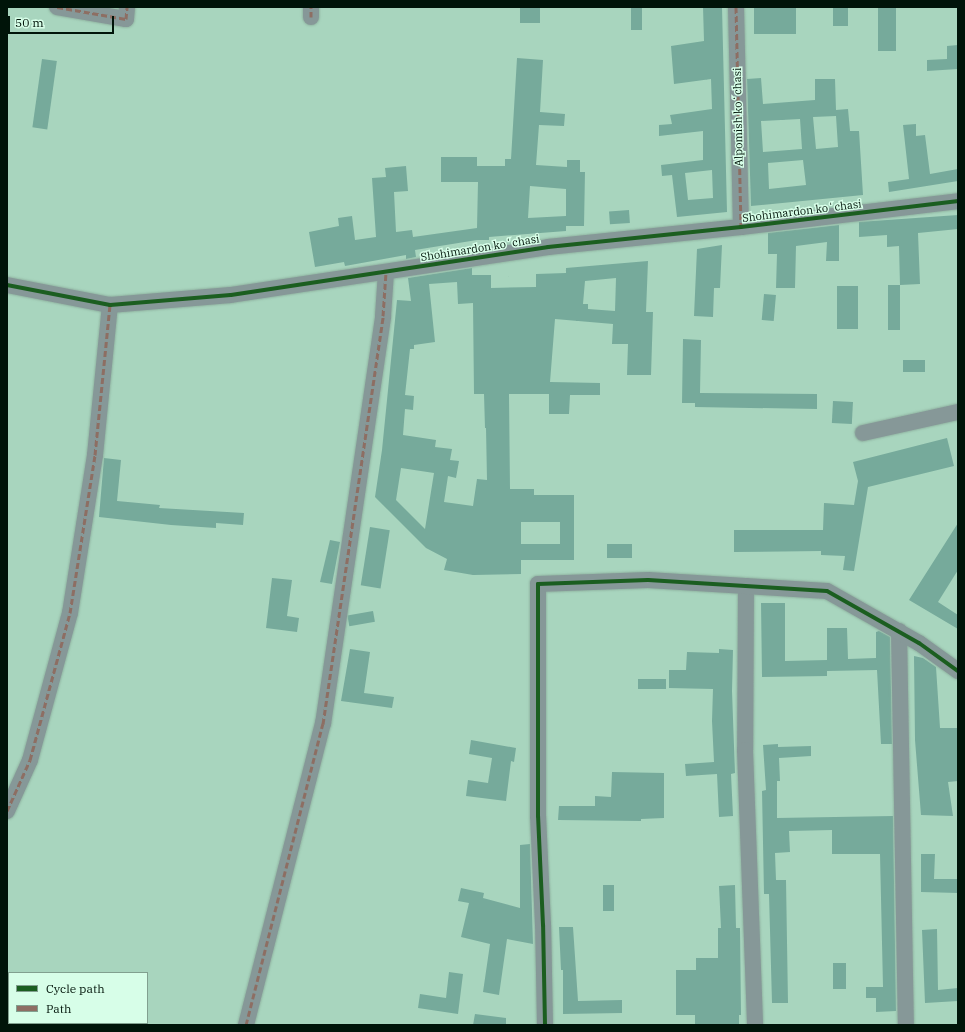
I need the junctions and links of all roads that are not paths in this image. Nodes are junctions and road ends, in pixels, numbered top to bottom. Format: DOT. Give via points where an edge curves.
graph roads {
  1 [pos="57,7"];
  2 [pos="127,7"];
  3 [pos="736,7"];
  4 [pos="958,201"];
  5 [pos="741,227"];
  6 [pos="386,272"];
  7 [pos="7,286"];
  8 [pos="110,305"];
  9 [pos="958,412"];
  10 [pos="863,433"];
  11 [pos="746,586"];
  12 [pos="899,631"];
  13 [pos="958,671"];
  14 [pos="7,810"];
  15 [pos="246,1025"];
  16 [pos="545,1025"];
  17 [pos="755,1025"];
  18 [pos="906,1025"];
  1 -- 2 [label="street" via="126,19"];
  3 -- 5 [label="street, Alpomish koʻchasi"];
  4 -- 5 [label="street, Shohimardon koʻchasi"];
  5 -- 6 [label="street, Shohimardon koʻchasi" via="548,246"];
  6 -- 8 [label="street, Shohimardon koʻchasi" via="231,295"];
  6 -- 15 [label="street" via="383,316 323,724"];
  7 -- 8 [label="street, Shohimardon koʻchasi"];
  8 -- 14 [label="street" via="95,455 70,613 30,760"];
  9 -- 10 [label="street"];
  11 -- 12 [label="street" via="827,591"];
  11 -- 16 [label="street" via="648,580 538,584 538,816"];
  11 -- 17 [label="street" via="745,750"];
  12 -- 13 [label="street"];
  12 -- 18 [label="street"];
}
